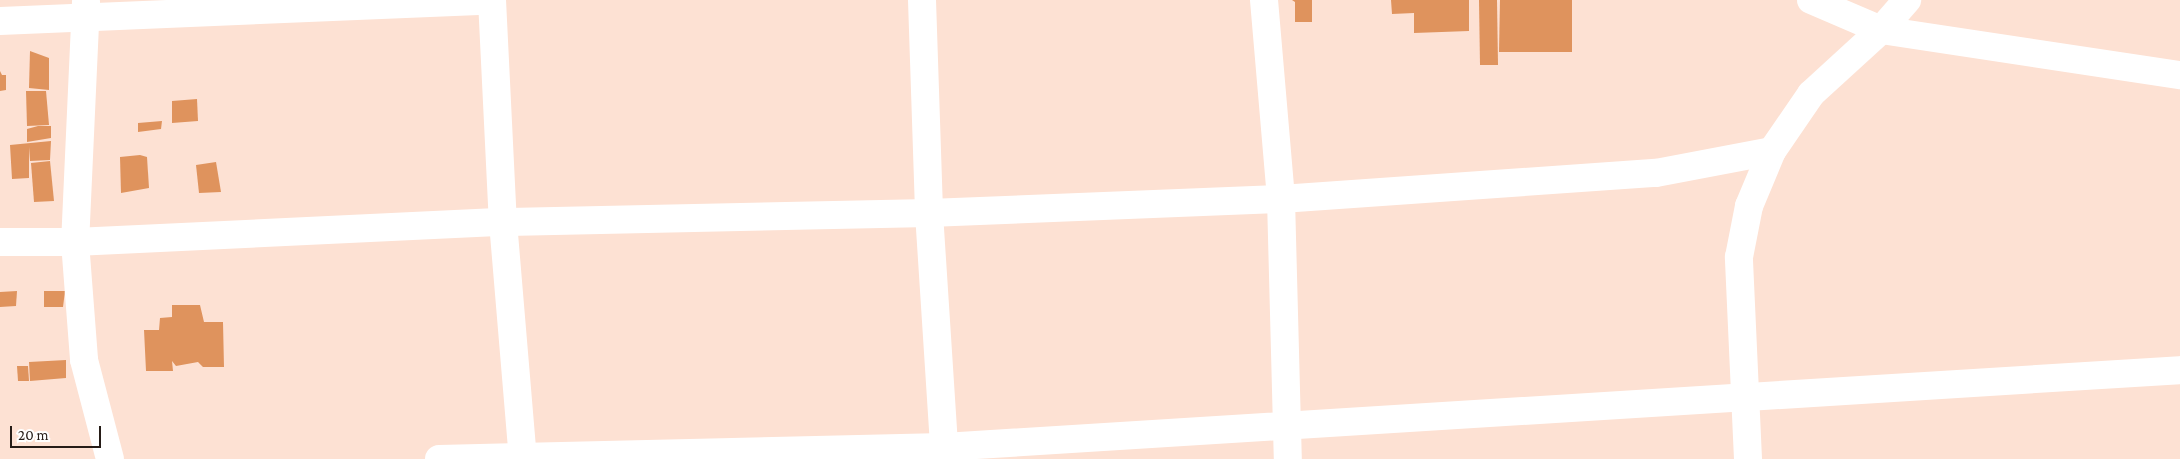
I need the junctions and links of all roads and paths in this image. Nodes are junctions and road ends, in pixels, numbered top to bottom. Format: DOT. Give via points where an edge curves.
graph roads {
  1 [pos="491,0"];
  2 [pos="922,0"];
  3 [pos="1264,0"];
  4 [pos="1811,0"];
  5 [pos="1907,0"];
  6 [pos="86,10"];
  7 [pos="0,21"];
  8 [pos="1881,30"];
  9 [pos="2180,75"];
  10 [pos="1772,151"];
  11 [pos="1281,199"];
  12 [pos="929,213"];
  13 [pos="503,222"];
  14 [pos="0,242"];
  15 [pos="75,242"];
  16 [pos="2180,370"];
  17 [pos="1743,396"];
  18 [pos="1286,428"];
  19 [pos="944,453"];
  20 [pos="523,457"];
  21 [pos="110,459"];
  22 [pos="439,459"];
  23 [pos="1288,459"];
  24 [pos="1748,459"];
  1 -- 6 [label="street"];
  1 -- 13 [label="street"];
  2 -- 12 [label="street"];
  3 -- 11 [label="street"];
  4 -- 8 [label="street"];
  5 -- 8 [label="street"];
  6 -- 7 [label="street"];
  6 -- 15 [label="street"];
  8 -- 9 [label="street"];
  8 -- 10 [label="street" via="1811,94"];
  10 -- 11 [label="street" via="1656,174"];
  10 -- 17 [label="street" via="1749,206 1740,257"];
  11 -- 12 [label="street"];
  11 -- 18 [label="street"];
  12 -- 13 [label="street"];
  12 -- 19 [label="street"];
  13 -- 15 [label="street"];
  13 -- 20 [label="street"];
  14 -- 15 [label="street"];
  15 -- 21 [label="street" via="84,360"];
  16 -- 17 [label="street"];
  17 -- 18 [label="street"];
  17 -- 24 [label="street"];
  18 -- 19 [label="street"];
  18 -- 23 [label="street"];
  19 -- 20 [label="street"];
  20 -- 22 [label="street"];
}
